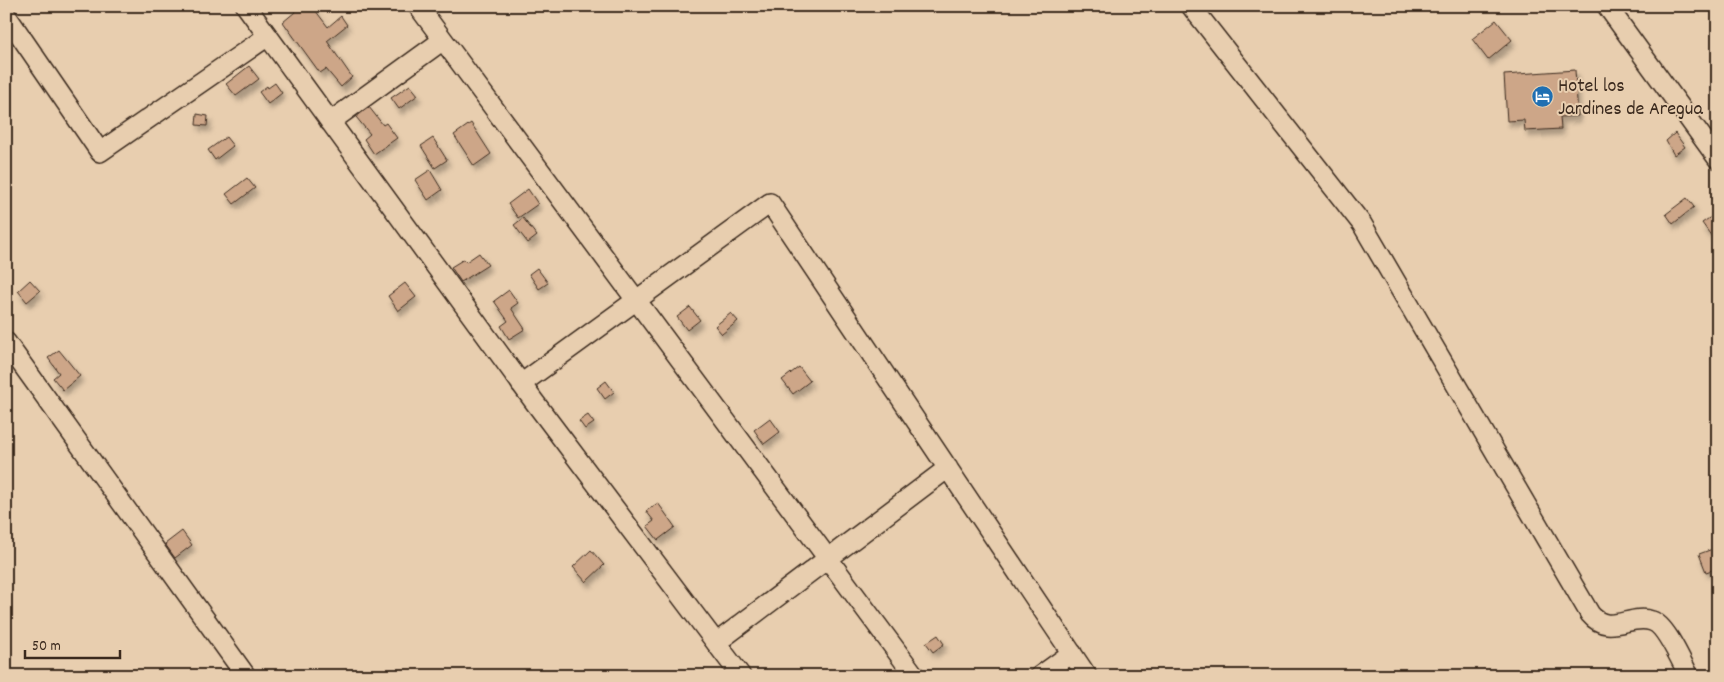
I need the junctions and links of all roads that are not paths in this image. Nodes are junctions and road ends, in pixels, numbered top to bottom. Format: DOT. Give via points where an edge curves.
graph roads {
  1 [pos="246,6"];
  2 [pos="418,6"];
  3 [pos="1191,6"];
  4 [pos="1607,6"];
  5 [pos="6,15"];
  6 [pos="268,36"];
  7 [pos="443,40"];
  8 [pos="330,122"];
  9 [pos="1718,159"];
  10 [pos="636,300"];
  11 [pos="6,342"];
  12 [pos="521,384"];
  13 [pos="948,468"];
  14 [pos="828,559"];
  15 [pos="716,643"];
  16 [pos="1072,654"];
  17 [pos="246,676"];
  18 [pos="741,676"];
  19 [pos="915,676"];
  20 [pos="1040,676"];
  21 [pos="1087,676"];
  22 [pos="1689,676"];
  1 -- 6 [label="street"];
  2 -- 7 [label="street"];
  3 -- 22 [label="street" via="1362,224 1590,614 1597,622 1606,625 1653,621 1662,629"];
  4 -- 9 [label="street"];
  5 -- 6 [label="street" via="100,152"];
  6 -- 8 [label="street"];
  7 -- 8 [label="street"];
  7 -- 10 [label="street"];
  8 -- 12 [label="street"];
  10 -- 12 [label="street"];
  10 -- 13 [label="street" via="770,203"];
  10 -- 14 [label="street"];
  11 -- 17 [label="street"];
  12 -- 15 [label="street"];
  13 -- 14 [label="street"];
  13 -- 16 [label="street"];
  14 -- 15 [label="street"];
  14 -- 19 [label="street"];
  15 -- 18 [label="street"];
  16 -- 20 [label="street"];
  16 -- 21 [label="street"];
}
